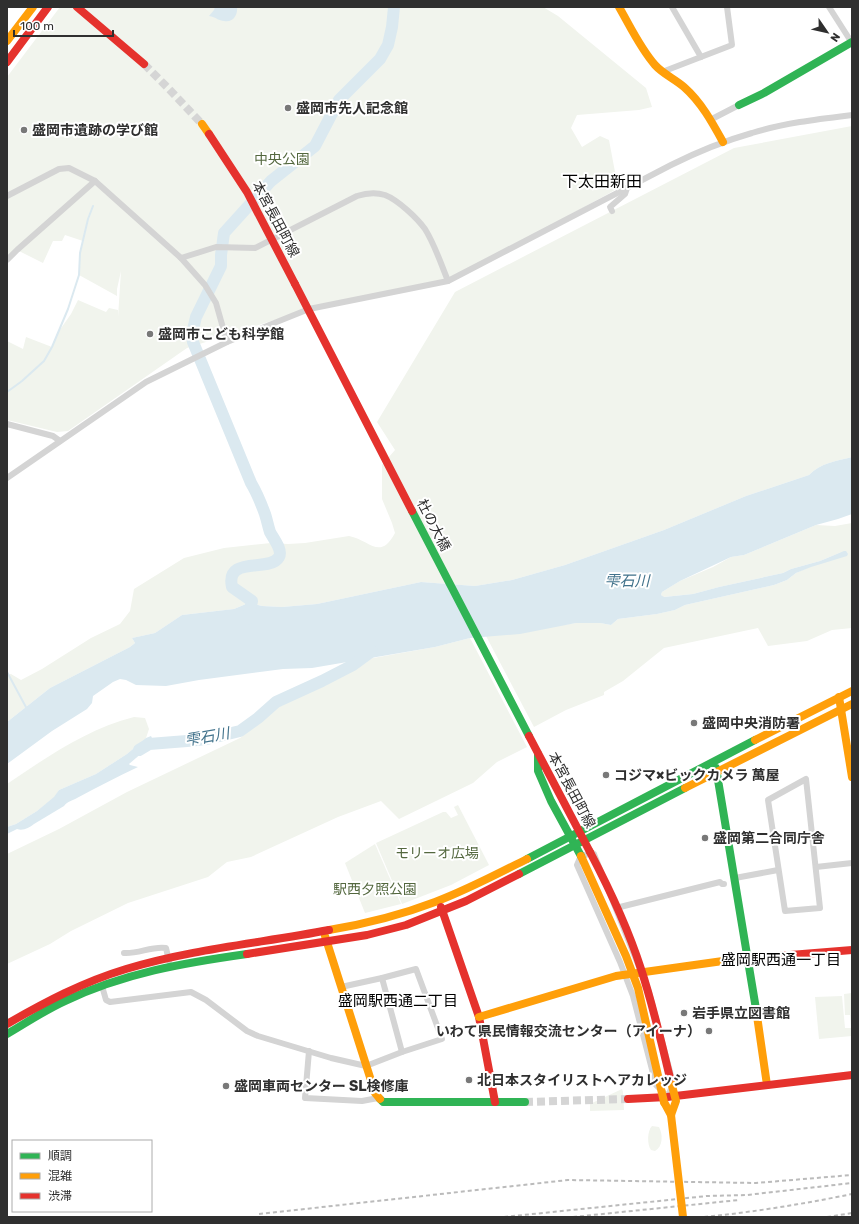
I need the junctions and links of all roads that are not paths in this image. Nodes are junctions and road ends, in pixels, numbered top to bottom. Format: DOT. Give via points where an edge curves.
graph roads {
  1 [pos="33,7"];
  2 [pos="48,7"];
  3 [pos="77,7"];
  4 [pos="619,7"];
  5 [pos="672,7"];
  6 [pos="727,7"];
  7 [pos="829,7"];
  8 [pos="7,41"];
  9 [pos="852,42"];
  10 [pos="701,57"];
  11 [pos="7,62"];
  12 [pos="144,64"];
  13 [pos="662,72"];
  14 [pos="740,105"];
  15 [pos="852,115"];
  16 [pos="710,120"];
  17 [pos="202,124"];
  18 [pos="723,142"];
  19 [pos="95,181"];
  20 [pos="627,188"];
  21 [pos="7,196"];
  22 [pos="612,211"];
  23 [pos="181,258"];
  24 [pos="7,260"];
  25 [pos="448,281"];
  26 [pos="308,309"];
  27 [pos="227,342"];
  28 [pos="7,424"];
  29 [pos="60,441"];
  30 [pos="7,478"];
  31 [pos="852,691"];
  32 [pos="839,697"];
  33 [pos="852,704"];
  34 [pos="841,709"];
  35 [pos="538,753"];
  36 [pos="715,761"];
  37 [pos="717,771"];
  38 [pos="852,777"];
  39 [pos="579,831"];
  40 [pos="570,835"];
  41 [pos="585,840"];
  42 [pos="576,845"];
  43 [pos="852,863"];
  44 [pos="816,866"];
  45 [pos="778,870"];
  46 [pos="735,878"];
  47 [pos="724,884"];
  48 [pos="438,902"];
  49 [pos="616,908"];
  50 [pos="442,911"];
  51 [pos="324,931"];
  52 [pos="327,941"];
  53 [pos="852,950"];
  54 [pos="124,953"];
  55 [pos="748,958"];
  56 [pos="169,962"];
  57 [pos="642,972"];
  58 [pos="632,973"];
  59 [pos="382,978"];
  60 [pos="102,986"];
  61 [pos="340,987"];
  62 [pos="479,1017"];
  63 [pos="7,1024"];
  64 [pos="7,1034"];
  65 [pos="309,1051"];
  66 [pos="402,1052"];
  67 [pos="366,1066"];
  68 [pos="852,1075"];
  69 [pos="767,1085"];
  70 [pos="378,1098"];
  71 [pos="628,1099"];
  72 [pos="669,1101"];
  73 [pos="496,1102"];
  74 [pos="525,1102"];
  75 [pos="671,1115"];
  76 [pos="683,1217"];
  1 -- 8 [label="street"];
  2 -- 11 [label="street"];
  3 -- 12 [label="street"];
  4 -- 13 [label="street" via="651,61"];
  5 -- 10 [label="street"];
  6 -- 10 [label="street" via="733,44"];
  7 -- 9 [label="street"];
  9 -- 14 [label="street"];
  10 -- 13 [label="street"];
  13 -- 16 [label="street" via="687,90"];
  14 -- 16 [label="street"];
  15 -- 18 [label="street" via="771,128"];
  16 -- 18 [label="street"];
  17 -- 26 [label="street, 本宮長田町線, bridge" via="247,192"];
  18 -- 20 [label="street" via="689,156"];
  19 -- 21 [label="street" via="69,168 59,169"];
  19 -- 23 [label="street"];
  19 -- 24 [label="street"];
  20 -- 22 [label="street" via="625,194 610,207"];
  20 -- 25 [label="street"];
  23 -- 25 [label="street" via="221,246 255,248 357,196 376,193 394,200 425,229"];
  23 -- 27 [label="street" via="205,284 216,303"];
  25 -- 26 [label="street"];
  26 -- 27 [label="street"];
  26 -- 35 [label="street, 杜の大橋"];
  27 -- 29 [label="street" via="146,382"];
  28 -- 29 [label="street" via="53,436"];
  29 -- 30 [label="street"];
  31 -- 32 [label="street"];
  32 -- 34 [label="street"];
  32 -- 36 [label="street"];
  33 -- 34 [label="street"];
  34 -- 37 [label="street"];
  34 -- 38 [label="street"];
  35 -- 39 [label="street, 本宮長田町線"];
  35 -- 40 [label="street, 本宮長田町線" via="538,771"];
  36 -- 37 [label="street"];
  36 -- 39 [label="street"];
  37 -- 41 [label="street"];
  37 -- 46 [label="street"];
  39 -- 40 [label="street"];
  39 -- 41 [label="street, 本宮長田町線"];
  40 -- 42 [label="street, 本宮長田町線"];
  40 -- 48 [label="street"];
  41 -- 42 [label="street"];
  41 -- 57 [label="street, 本宮長田町線, bridge" via="611,893"];
  42 -- 50 [label="street"];
  42 -- 58 [label="street, 本宮長田町線, bridge"];
  43 -- 44 [label="street"];
  44 -- 45 [label="street" via="820,908 785,911"];
  44 -- 45 [label="street" via="806,779 768,800"];
  45 -- 46 [label="street"];
  46 -- 55 [label="street"];
  47 -- 49 [label="street" via="720,882"];
  48 -- 50 [label="street"];
  48 -- 51 [label="street" via="391,917"];
  49 -- 72 [label="street" via="650,992 673,1083"];
  49 -- 72 [label="street" via="594,854 591,852 580,858 577,866 633,996 656,1085"];
  50 -- 52 [label="street" via="406,924"];
  50 -- 62 [label="street"];
  51 -- 52 [label="street"];
  51 -- 56 [label="street" via="230,946"];
  52 -- 56 [label="street"];
  52 -- 61 [label="street"];
  53 -- 55 [label="street"];
  54 -- 56 [label="street" via="166,948"];
  55 -- 57 [label="street, bridge"];
  55 -- 69 [label="street"];
  56 -- 60 [label="street"];
  56 -- 63 [label="street" via="110,974 73,988"];
  57 -- 58 [label="street, bridge"];
  57 -- 75 [label="street, 本宮長田町線, bridge" via="676,1101"];
  58 -- 62 [label="street, bridge"];
  58 -- 75 [label="street, 本宮長田町線, bridge" via="639,992 664,1102"];
  59 -- 61 [label="street"];
  59 -- 66 [label="street"];
  59 -- 66 [label="street" via="416,969 442,1039"];
  60 -- 64 [label="street" via="65,1001"];
  60 -- 65 [label="street" via="106,1000 110,1002 191,992 206,1000 247,1031"];
  61 -- 67 [label="street"];
  62 -- 73 [label="street"];
  65 -- 67 [label="street"];
  65 -- 70 [label="street" via="305,1098 362,1101"];
  66 -- 67 [label="street"];
  67 -- 70 [label="street"];
  68 -- 69 [label="street"];
  69 -- 72 [label="street"];
  70 -- 73 [label="street" via="383,1102"];
  71 -- 72 [label="street"];
  73 -- 74 [label="street"];
  75 -- 76 [label="street, 本宮長田町線, bridge"];
}
